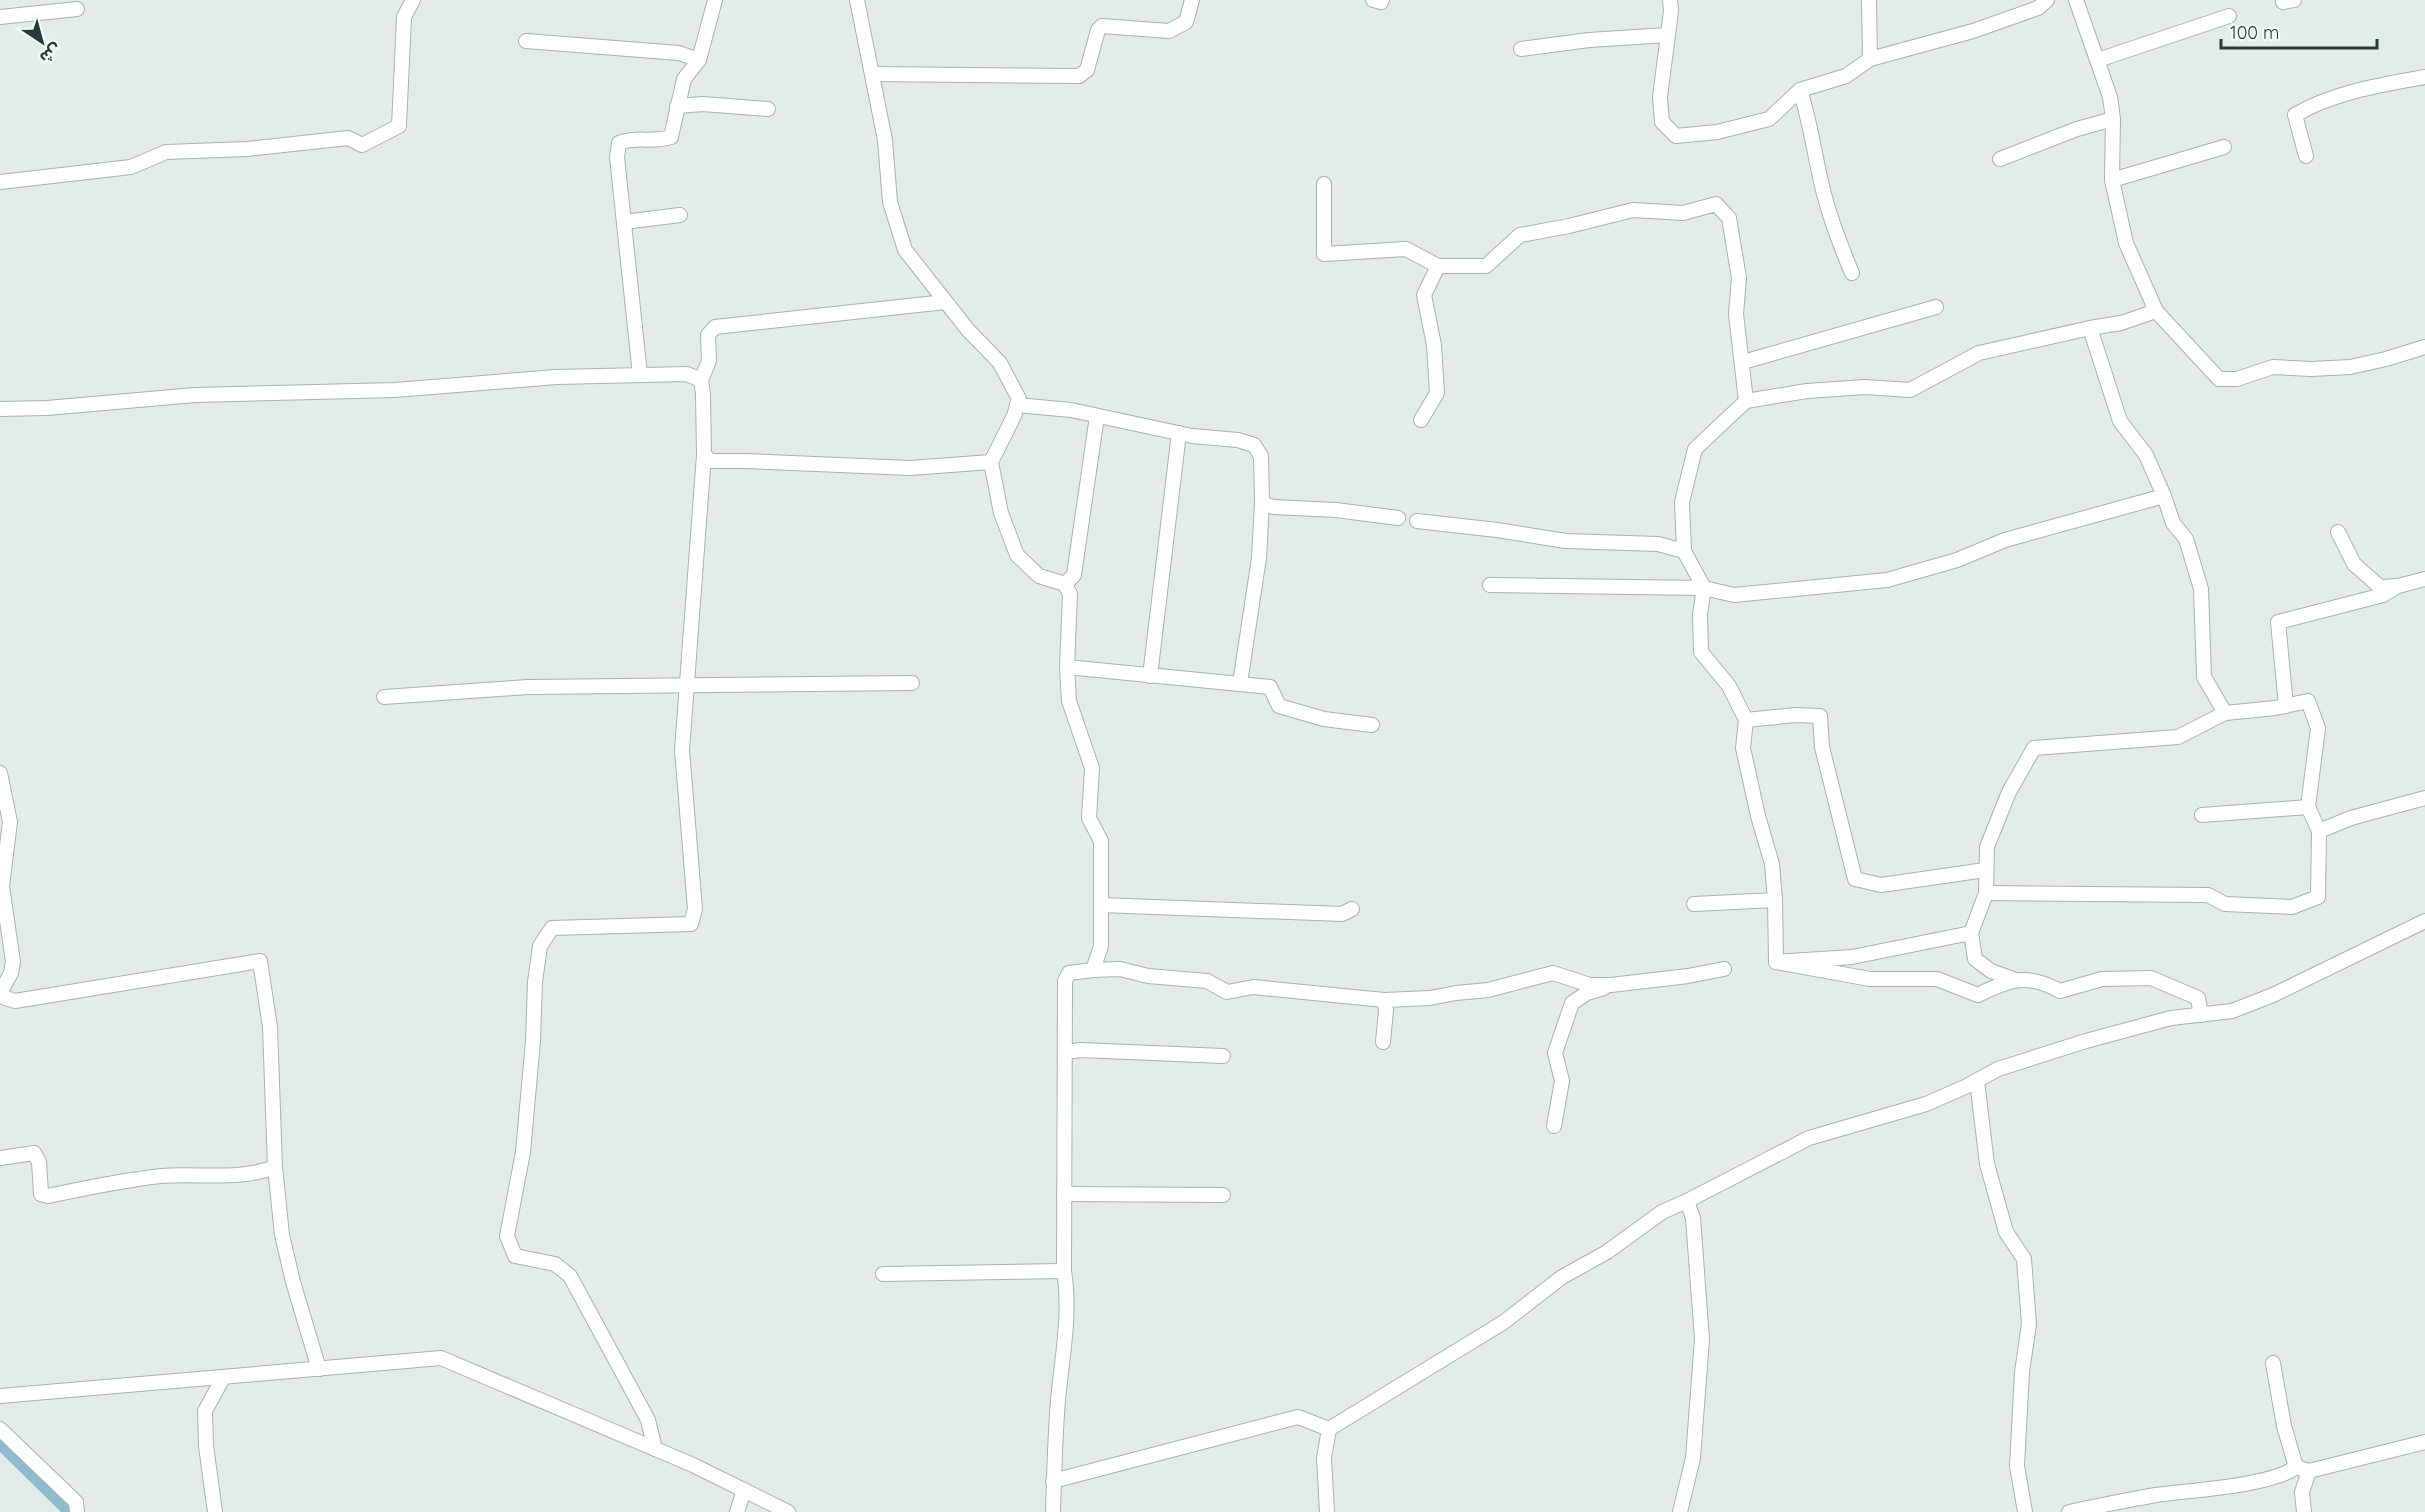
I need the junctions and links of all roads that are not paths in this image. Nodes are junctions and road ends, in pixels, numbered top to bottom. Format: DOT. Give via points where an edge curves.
graph roads {
  1 [pos="413,0"];
  2 [pos="715,0"];
  3 [pos="857,0"];
  4 [pos="1192,0"];
  5 [pos="1373,0"];
  6 [pos="1383,0"];
  7 [pos="1670,0"];
  8 [pos="1869,0"];
  9 [pos="2047,0"];
  10 [pos="2076,0"];
  11 [pos="77,9"];
  12 [pos="2229,16"];
  13 [pos="0,17"];
  14 [pos="1667,34"];
  15 [pos="526,41"];
  16 [pos="1521,49"];
  17 [pos="1870,59"];
  18 [pos="699,60"];
  19 [pos="2098,60"];
  20 [pos="872,74"];
  21 [pos="2425,77"];
  22 [pos="1800,90"];
  23 [pos="676,106"];
  24 [pos="768,109"];
  25 [pos="2113,119"];
  26 [pos="2224,147"];
  27 [pos="2306,156"];
  28 [pos="2000,159"];
  29 [pos="2112,180"];
  30 [pos="0,182"];
  31 [pos="1324,184"];
  32 [pos="680,215"];
  33 [pos="624,222"];
  34 [pos="1438,266"];
  35 [pos="1852,273"];
  36 [pos="945,302"];
  37 [pos="1936,307"];
  38 [pos="2156,311"];
  39 [pos="2090,328"];
  40 [pos="2425,348"];
  41 [pos="1743,362"];
  42 [pos="640,375"];
  43 [pos="701,380"];
  44 [pos="1746,401"];
  45 [pos="1017,405"];
  46 [pos="0,409"];
  47 [pos="1097,416"];
  48 [pos="1421,420"];
  49 [pos="1179,433"];
  50 [pos="704,455"];
  51 [pos="991,462"];
  52 [pos="2164,496"];
  53 [pos="1262,503"];
  54 [pos="1398,518"];
  55 [pos="1417,521"];
  56 [pos="2338,532"];
  57 [pos="1684,551"];
  58 [pos="2425,579"];
  59 [pos="1065,584"];
  60 [pos="1490,585"];
  61 [pos="2398,586"];
  62 [pos="1704,588"];
  63 [pos="1067,667"];
  64 [pos="1150,676"];
  65 [pos="688,683"];
  66 [pos="912,683"];
  67 [pos="1240,683"];
  68 [pos="384,697"];
  69 [pos="2286,706"];
  70 [pos="2225,713"];
  71 [pos="1746,720"];
  72 [pos="1372,725"];
  73 [pos="0,773"];
  74 [pos="2425,798"];
  75 [pos="2308,807"];
  76 [pos="2202,815"];
  77 [pos="2319,831"];
  78 [pos="1985,870"];
  79 [pos="1986,893"];
  80 [pos="1775,900"];
  81 [pos="1694,904"];
  82 [pos="1101,905"];
  83 [pos="1352,909"];
  84 [pos="2425,921"];
  85 [pos="1971,933"];
  86 [pos="1776,962"];
  87 [pos="1724,969"];
  88 [pos="1093,970"];
  89 [pos="2013,980"];
  90 [pos="1611,985"];
  91 [pos="0,994"];
  92 [pos="1384,1000"];
  93 [pos="2201,1015"];
  94 [pos="1383,1042"];
  95 [pos="1065,1052"];
  96 [pos="1223,1056"];
  97 [pos="1977,1081"];
  98 [pos="1554,1126"];
  99 [pos="0,1158"];
  100 [pos="275,1167"];
  101 [pos="1064,1194"];
  102 [pos="1223,1195"];
  103 [pos="1687,1201"];
  104 [pos="1064,1271"];
  105 [pos="883,1274"];
  106 [pos="2273,1363"];
  107 [pos="320,1369"];
  108 [pos="223,1378"];
  109 [pos="0,1396"];
  110 [pos="0,1429"];
  111 [pos="1329,1429"];
  112 [pos="2425,1442"];
  113 [pos="655,1449"];
  114 [pos="2303,1469"];
  115 [pos="1053,1481"];
  116 [pos="744,1490"];
  117 [pos="77,1512"];
  118 [pos="215,1512"];
  119 [pos="737,1512"];
  120 [pos="788,1512"];
  121 [pos="1053,1512"];
  122 [pos="1327,1512"];
  123 [pos="1680,1512"];
  124 [pos="2025,1512"];
  125 [pos="2069,1512"];
  126 [pos="2304,1512"];
  1 -- 30 [label="street" via="404,17 399,126 362,146 348,138 247,149 166,152 131,167"];
  2 -- 18 [label="street"];
  3 -- 20 [label="street"];
  4 -- 20 [label="street" via="1186,22 1169,31 1102,26 1087,70 1079,76"];
  5 -- 6 [label="street"];
  7 -- 14 [label="street"];
  8 -- 17 [label="street"];
  9 -- 17 [label="street" via="2038,8 1973,31"];
  10 -- 19 [label="street"];
  11 -- 13 [label="street"];
  12 -- 19 [label="street"];
  14 -- 16 [label="street"];
  14 -- 22 [label="street" via="1660,97 1662,122 1676,136 1717,132 1769,119"];
  15 -- 18 [label="street" via="679,53"];
  17 -- 22 [label="street" via="1846,76"];
  18 -- 23 [label="street" via="684,79"];
  19 -- 25 [label="street"];
  20 -- 36 [label="street" via="885,140 890,202 904,250"];
  21 -- 27 [label="street" via="2381,84 2317,102 2295,115"];
  22 -- 35 [label="street" via="1824,194"];
  23 -- 24 [label="street"];
  23 -- 33 [label="street" via="671,137 630,138 619,143"];
  25 -- 28 [label="street"];
  25 -- 29 [label="street"];
  26 -- 29 [label="street"];
  29 -- 38 [label="street" via="2126,243"];
  31 -- 34 [label="street" via="1324,254 1406,249"];
  32 -- 33 [label="street"];
  33 -- 42 [label="street"];
  34 -- 41 [label="street" via="1486,266 1520,235 1634,210 1683,213 1716,204 1729,218 1731,228 1739,278 1736,314"];
  34 -- 48 [label="street" via="1424,295 1434,345 1437,393"];
  36 -- 43 [label="street" via="715,327 708,335 709,361"];
  36 -- 45 [label="street" via="1000,363 1019,399"];
  37 -- 41 [label="street"];
  38 -- 39 [label="street"];
  38 -- 40 [label="street" via="2219,379 2237,379 2274,367 2350,367"];
  39 -- 44 [label="street" via="1979,353 1910,390 1807,390"];
  39 -- 52 [label="street" via="2120,421 2145,455"];
  41 -- 44 [label="street"];
  42 -- 43 [label="street" via="687,374"];
  42 -- 46 [label="street" via="556,377 395,390 195,395"];
  43 -- 50 [label="street"];
  44 -- 57 [label="street" via="1695,450 1682,502"];
  45 -- 47 [label="street"];
  45 -- 51 [label="street"];
  47 -- 49 [label="street"];
  47 -- 59 [label="street" via="1074,575"];
  49 -- 53 [label="street" via="1254,445 1261,456"];
  49 -- 64 [label="street"];
  50 -- 51 [label="street" via="711,461 910,468"];
  50 -- 65 [label="street"];
  51 -- 59 [label="street" via="1001,513 1017,555 1039,576"];
  52 -- 62 [label="street" via="2004,540 1957,560 1887,580 1734,595"];
  52 -- 70 [label="street" via="2172,523 2186,539 2201,589 2204,677"];
  53 -- 54 [label="street"];
  53 -- 67 [label="street" via="1259,558"];
  55 -- 57 [label="street" via="1566,541 1658,544"];
  56 -- 61 [label="street" via="2354,564 2380,587"];
  57 -- 62 [label="street"];
  58 -- 61 [label="street"];
  59 -- 63 [label="street" via="1070,594"];
  60 -- 62 [label="street"];
  61 -- 69 [label="street" via="2383,595 2278,622"];
  62 -- 71 [label="street" via="1701,652 1729,686"];
  63 -- 64 [label="street"];
  63 -- 82 [label="street" via="1069,701 1092,768 1089,818 1101,841"];
  64 -- 67 [label="street"];
  65 -- 66 [label="street"];
  65 -- 68 [label="street" via="528,687"];
  65 -- 113 [label="street" via="682,750 695,909 691,924 552,928 540,946 523,1152 507,1236 515,1256 555,1264 570,1276 648,1420"];
  67 -- 72 [label="street" via="1270,687 1279,706 1324,719"];
  69 -- 70 [label="street"];
  69 -- 75 [label="street" via="2308,701 2318,728"];
  70 -- 78 [label="street" via="2178,737 2034,748 2009,792 1987,847"];
  71 -- 78 [label="street" via="1820,716 1822,747 1855,879 1881,885"];
  71 -- 80 [label="street" via="1743,748 1772,864"];
  73 -- 91 [label="street" via="10,822 2,886 14,962"];
  74 -- 77 [label="street"];
  75 -- 76 [label="street"];
  75 -- 77 [label="street"];
  77 -- 79 [label="street" via="2318,897 2292,907 2225,904 2208,895"];
  78 -- 79 [label="street"];
  79 -- 85 [label="street"];
  80 -- 81 [label="street"];
  80 -- 86 [label="street"];
  82 -- 83 [label="street" via="1342,914"];
  82 -- 88 [label="street" via="1101,946"];
  84 -- 93 [label="street" via="2273,995 2232,1011"];
  85 -- 86 [label="street" via="1852,957"];
  85 -- 89 [label="street" via="1976,959 1991,971"];
  86 -- 89 [label="street" via="1870,979 1937,979 1978,995"];
  87 -- 90 [label="street"];
  88 -- 92 [label="street" via="1120,969 1148,976 1207,981 1227,992 1262,988"];
  88 -- 95 [label="street" via="1069,973 1065,981"];
  89 -- 93 [label="street" via="2044,983 2060,991 2102,979 2151,978 2198,998"];
  90 -- 92 [label="street" via="1590,985 1552,974 1488,990"];
  90 -- 98 [label="street" via="1572,1003 1555,1053 1562,1081"];
  91 -- 100 [label="street" via="15,1000 260,961 270,1027"];
  92 -- 94 [label="street"];
  93 -- 97 [label="street" via="2171,1018 2086,1041 1998,1069"];
  95 -- 96 [label="street"];
  95 -- 101 [label="street"];
  97 -- 103 [label="street" via="1926,1104 1809,1138"];
  97 -- 124 [label="street" via="1987,1164 2006,1232 2024,1259 2029,1324 2017,1466"];
  99 -- 100 [label="street" via="34,1153 39,1162 41,1194 48,1196 112,1182 164,1176 255,1174"];
  100 -- 107 [label="street" via="282,1235"];
  101 -- 102 [label="street"];
  101 -- 104 [label="street"];
  103 -- 111 [label="street" via="1662,1212 1607,1252 1562,1277 1504,1322"];
  103 -- 123 [label="street" via="1693,1218 1702,1339 1693,1458"];
  104 -- 105 [label="street"];
  104 -- 115 [label="street" via="1068,1292"];
  106 -- 114 [label="street" via="2284,1426"];
  107 -- 108 [label="street"];
  107 -- 113 [label="street" via="441,1358"];
  108 -- 109 [label="street"];
  108 -- 118 [label="street" via="205,1411"];
  110 -- 117 [label="street" via="76,1502"];
  111 -- 115 [label="street" via="1298,1417"];
  111 -- 122 [label="street" via="1324,1458"];
  112 -- 114 [label="street"];
  113 -- 116 [label="street"];
  114 -- 125 [label="street"];
  114 -- 126 [label="street"];
  115 -- 121 [label="street"];
  116 -- 119 [label="street"];
  116 -- 120 [label="street"];
}
